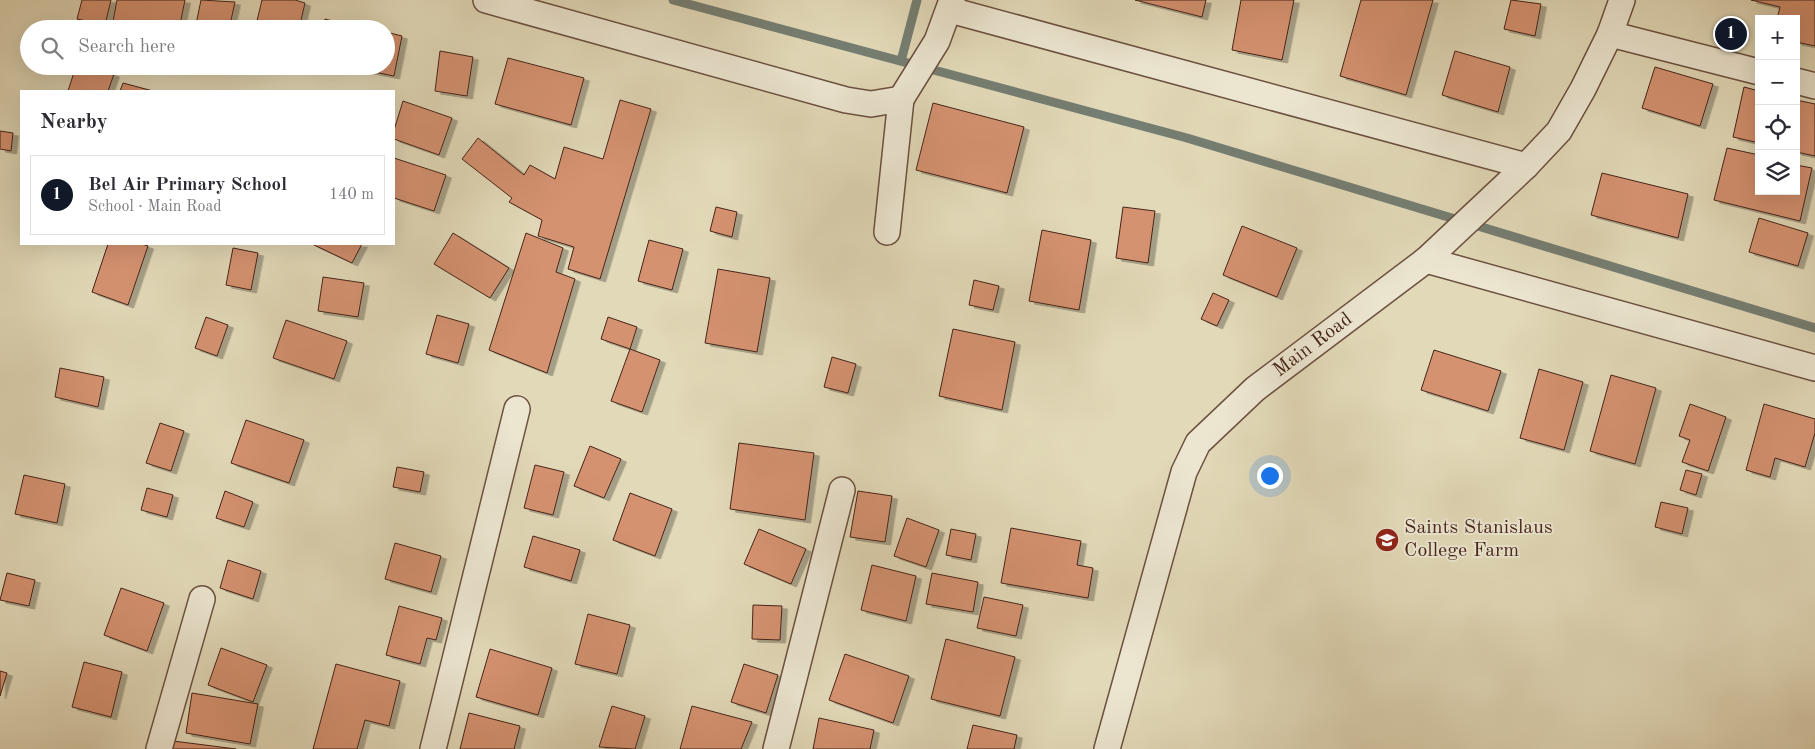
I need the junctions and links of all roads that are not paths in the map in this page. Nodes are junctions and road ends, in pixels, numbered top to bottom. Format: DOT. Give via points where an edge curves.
graph roads {
  1 [pos="486,0"];
  2 [pos="1622,0"];
  3 [pos="951,5"];
  4 [pos="1610,34"];
  5 [pos="1755,71"];
  6 [pos="1800,82"];
  7 [pos="1815,86"];
  8 [pos="907,89"];
  9 [pos="1526,166"];
  10 [pos="887,232"];
  11 [pos="1426,260"];
  12 [pos="1815,368"];
  13 [pos="517,409"];
  14 [pos="842,490"];
  15 [pos="202,600"];
  16 [pos="160,749"];
  17 [pos="433,749"];
  18 [pos="776,749"];
  19 [pos="1107,749"];
  1 -- 8 [label="street" via="846,100 870,104"];
  2 -- 4 [label="street, Main Road"];
  3 -- 8 [label="street" via="937,41"];
  3 -- 9 [label="street"];
  4 -- 5 [label="street"];
  4 -- 9 [label="street, Main Road" via="1560,131"];
  6 -- 7 [label="street"];
  8 -- 10 [label="street"];
  9 -- 11 [label="street, Main Road"];
  11 -- 12 [label="street"];
  11 -- 19 [label="street, Main Road" via="1255,389 1198,443 1184,472"];
  13 -- 17 [label="street"];
  14 -- 18 [label="street"];
  15 -- 16 [label="street"];
}
